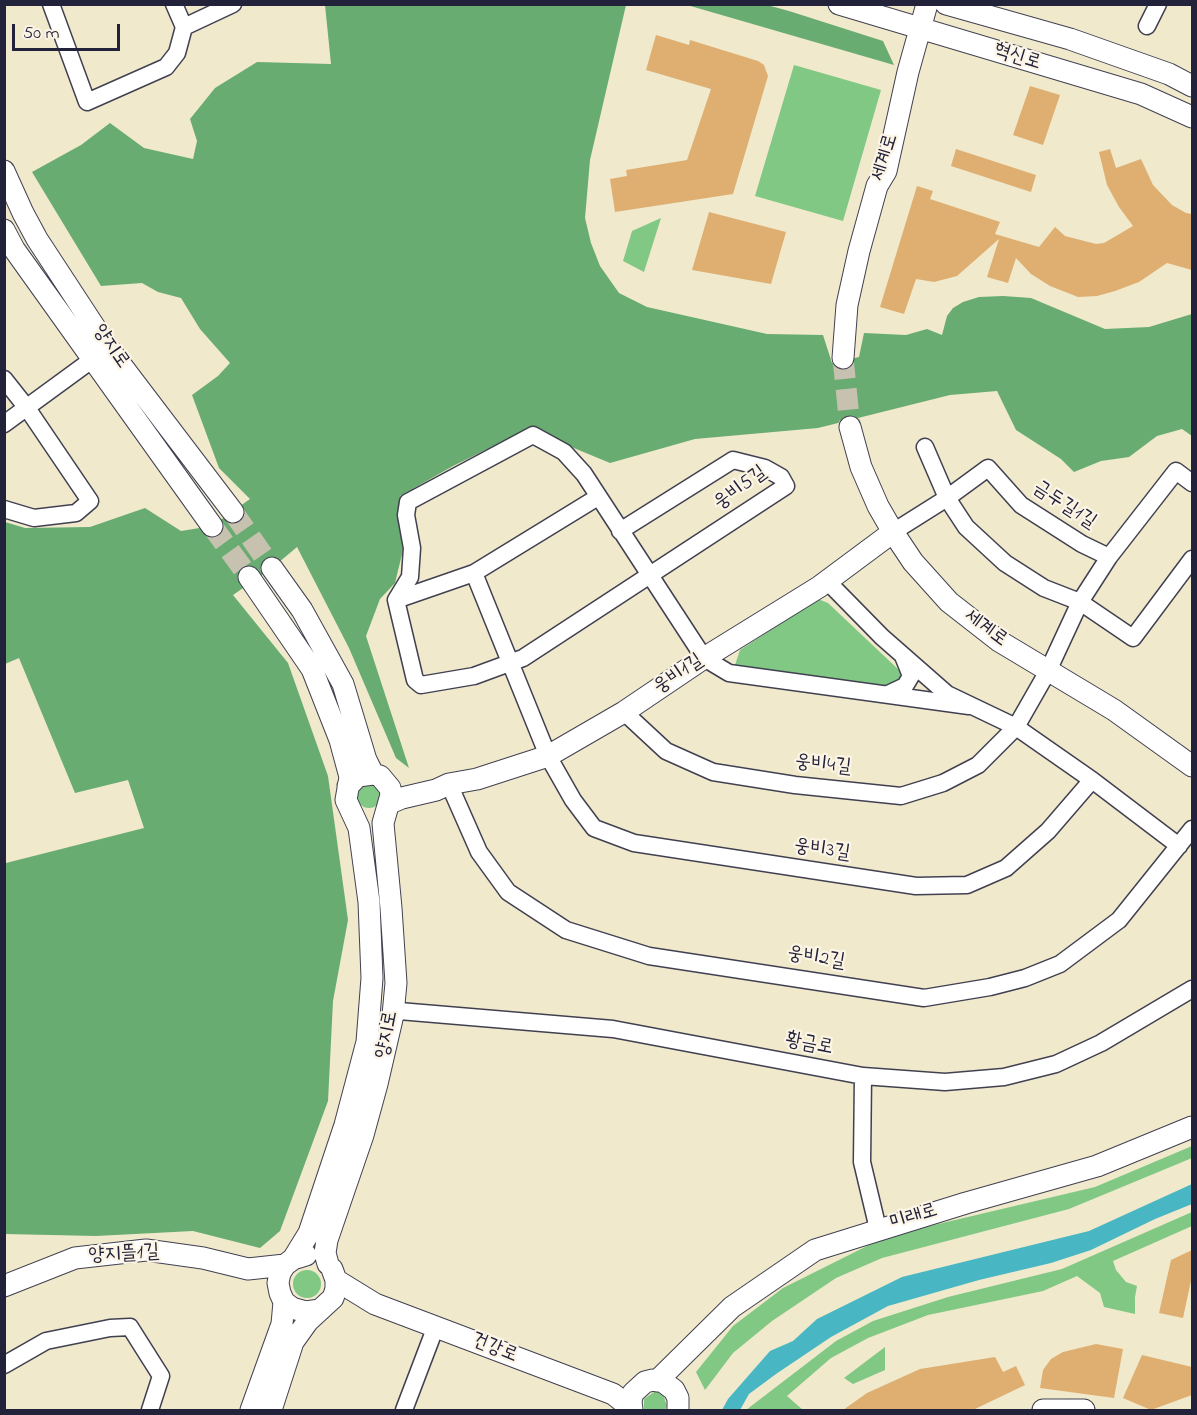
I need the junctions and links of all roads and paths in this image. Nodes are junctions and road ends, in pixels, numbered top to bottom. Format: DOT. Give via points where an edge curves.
graph roads {
  1 [pos="51,4"];
  2 [pos="174,4"];
  3 [pos="232,4"];
  4 [pos="839,4"];
  5 [pos="927,4"];
  6 [pos="946,4"];
  7 [pos="1158,4"];
  8 [pos="1147,26"];
  9 [pos="184,27"];
  10 [pos="920,29"];
  11 [pos="1192,86"];
  12 [pos="1192,117"];
  13 [pos="4,171"];
  14 [pos="4,230"];
  15 [pos="101,354"];
  16 [pos="843,358"];
  17 [pos="4,379"];
  18 [pos="27,408"];
  19 [pos="4,424"];
  20 [pos="850,428"];
  21 [pos="925,447"];
  22 [pos="1192,483"];
  23 [pos="598,497"];
  24 [pos="947,498"];
  25 [pos="4,509"];
  26 [pos="233,512"];
  27 [pos="212,526"];
  28 [pos="620,531"];
  29 [pos="893,532"];
  30 [pos="1109,556"];
  31 [pos="1192,559"];
  32 [pos="272,568"];
  33 [pos="474,573"];
  34 [pos="651,575"];
  35 [pos="249,577"];
  36 [pos="827,581"];
  37 [pos="396,600"];
  38 [pos="1080,602"];
  39 [pos="903,655"];
  40 [pos="704,658"];
  41 [pos="512,663"];
  42 [pos="1048,671"];
  43 [pos="888,694"];
  44 [pos="969,706"];
  45 [pos="624,712"];
  46 [pos="1016,727"];
  47 [pos="548,756"];
  48 [pos="1192,766"];
  49 [pos="359,772"];
  50 [pos="1092,780"];
  51 [pos="449,784"];
  52 [pos="387,806"];
  53 [pos="356,820"];
  54 [pos="1192,829"];
  55 [pos="1179,846"];
  56 [pos="387,869"];
  57 [pos="1192,989"];
  58 [pos="399,1011"];
  59 [pos="863,1076"];
  60 [pos="378,1084"];
  61 [pos="1192,1127"];
  62 [pos="878,1229"];
  63 [pos="289,1262"];
  64 [pos="248,1269"];
  65 [pos="332,1272"];
  66 [pos="4,1286"];
  67 [pos="282,1297"];
  68 [pos="375,1304"];
  69 [pos="324,1307"];
  70 [pos="436,1326"];
  71 [pos="4,1365"];
  72 [pos="665,1378"];
  73 [pos="627,1401"];
  74 [pos="679,1409"];
  75 [pos="150,1410"];
  76 [pos="251,1410"];
  77 [pos="271,1410"];
  78 [pos="404,1410"];
  79 [pos="1043,1410"];
  80 [pos="1084,1410"];
  1 -- 9 [label="street" via="87,102 166,67 177,53"];
  2 -- 9 [label="street"];
  3 -- 9 [label="street"];
  4 -- 10 [label="street, 혁신로"];
  5 -- 10 [label="street, 세계로"];
  6 -- 11 [label="street, 혁신로" via="1070,39"];
  7 -- 8 [label="street"];
  10 -- 12 [label="street, 혁신로" via="1141,94"];
  10 -- 16 [label="street, 세계로" via="885,171 859,251 847,305"];
  13 -- 15 [label="street, 양지로"];
  14 -- 15 [label="street, 양지로" via="14,249"];
  15 -- 18 [label="street"];
  15 -- 26 [label="street, 양지로"];
  15 -- 27 [label="street, 양지로"];
  17 -- 18 [label="street"];
  18 -- 19 [label="street"];
  18 -- 25 [label="street" via="90,501 76,513 45,517 34,518"];
  20 -- 29 [label="street, 세계로" via="861,467"];
  21 -- 24 [label="street"];
  22 -- 30 [label="street" via="1176,471"];
  23 -- 28 [label="street"];
  23 -- 33 [label="street"];
  23 -- 37 [label="street" via="564,452 533,435 408,502 410,577"];
  24 -- 29 [label="street, 금두길1길"];
  24 -- 30 [label="street, 금두길1길" via="988,468 1021,505 1082,544"];
  24 -- 38 [label="street" via="966,527 1005,563 1044,588"];
  28 -- 34 [label="street"];
  28 -- 34 [label="street, 웅비5길" via="733,459 781,477 786,486"];
  29 -- 36 [label="street, 웅비1길"];
  29 -- 42 [label="street, 세계로" via="913,562 949,602 999,641"];
  30 -- 38 [label="street"];
  31 -- 38 [label="street" via="1133,638"];
  32 -- 49 [label="street" via="302,610 343,684"];
  33 -- 37 [label="street"];
  33 -- 41 [label="street"];
  34 -- 40 [label="street"];
  34 -- 41 [label="street, 웅비5길"];
  35 -- 49 [label="street" via="312,669 340,740"];
  36 -- 39 [label="street"];
  36 -- 40 [label="street, 웅비1길"];
  37 -- 41 [label="street, 웅비5길" via="415,681 421,685 474,676"];
  38 -- 42 [label="street"];
  39 -- 43 [label="street" via="911,676 905,686"];
  39 -- 44 [label="street" via="947,694"];
  40 -- 43 [label="street" via="729,673"];
  40 -- 45 [label="street, 웅비1길"];
  41 -- 47 [label="street"];
  42 -- 46 [label="street, 웅비4길"];
  42 -- 48 [label="street, 세계로" via="1114,710"];
  43 -- 44 [label="street"];
  44 -- 46 [label="street"];
  45 -- 46 [label="street, 웅비4길" via="666,751 712,772 901,796 943,783 978,765"];
  45 -- 47 [label="street, 웅비1길"];
  46 -- 50 [label="street"];
  47 -- 50 [label="street, 웅비3길" via="594,828 634,843 916,886 967,885 1006,868 1048,831"];
  47 -- 51 [label="street, 웅비1길"];
  49 -- 52 [label="street" via="380,776"];
  49 -- 53 [label="street, 양지로" via="346,800"];
  50 -- 55 [label="street"];
  51 -- 52 [label="street, 웅비1길"];
  51 -- 55 [label="street, 웅비2길" via="479,852 508,892 566,930 649,956 924,998 990,987 1060,964 1119,920"];
  52 -- 53 [label="street, 웅비1길" via="374,818"];
  52 -- 56 [label="street, 양지로"];
  53 -- 63 [label="street, 양지로" via="369,902 372,978 367,1042 309,1233"];
  54 -- 55 [label="street, 웅비2길"];
  56 -- 58 [label="street" via="396,898 402,985"];
  56 -- 60 [label="street, 양지로" via="396,983"];
  57 -- 59 [label="street, 황금로" via="1101,1043 1056,1064 1004,1077 945,1082"];
  58 -- 59 [label="street, 황금로" via="614,1029"];
  58 -- 60 [label="street" via="387,1071"];
  59 -- 62 [label="street" via="862,1162"];
  60 -- 65 [label="street, 양지로" via="327,1240"];
  61 -- 62 [label="street, 미래로" via="1097,1166"];
  62 -- 72 [label="street, 미래로" via="816,1250 732,1307 676,1360"];
  63 -- 64 [label="street"];
  63 -- 65 [label="street" via="312,1255"];
  63 -- 67 [label="street" via="278,1283"];
  64 -- 66 [label="street, 양지뜰1길" via="203,1258 146,1251 75,1258"];
  64 -- 67 [label="street"];
  65 -- 68 [label="street"];
  65 -- 69 [label="street" via="336,1289"];
  67 -- 69 [label="street" via="301,1312 311,1313"];
  67 -- 76 [label="street" via="282,1324"];
  68 -- 69 [label="street"];
  68 -- 70 [label="street, 건강로"];
  69 -- 77 [label="street" via="294,1342"];
  70 -- 73 [label="street, 건강로"];
  70 -- 78 [label="street"];
  71 -- 75 [label="street" via="46,1341 130,1327 160,1376"];
  72 -- 73 [label="street" via="645,1382"];
  72 -- 74 [label="street" via="674,1390"];
  79 -- 80 [label="street"];
}
